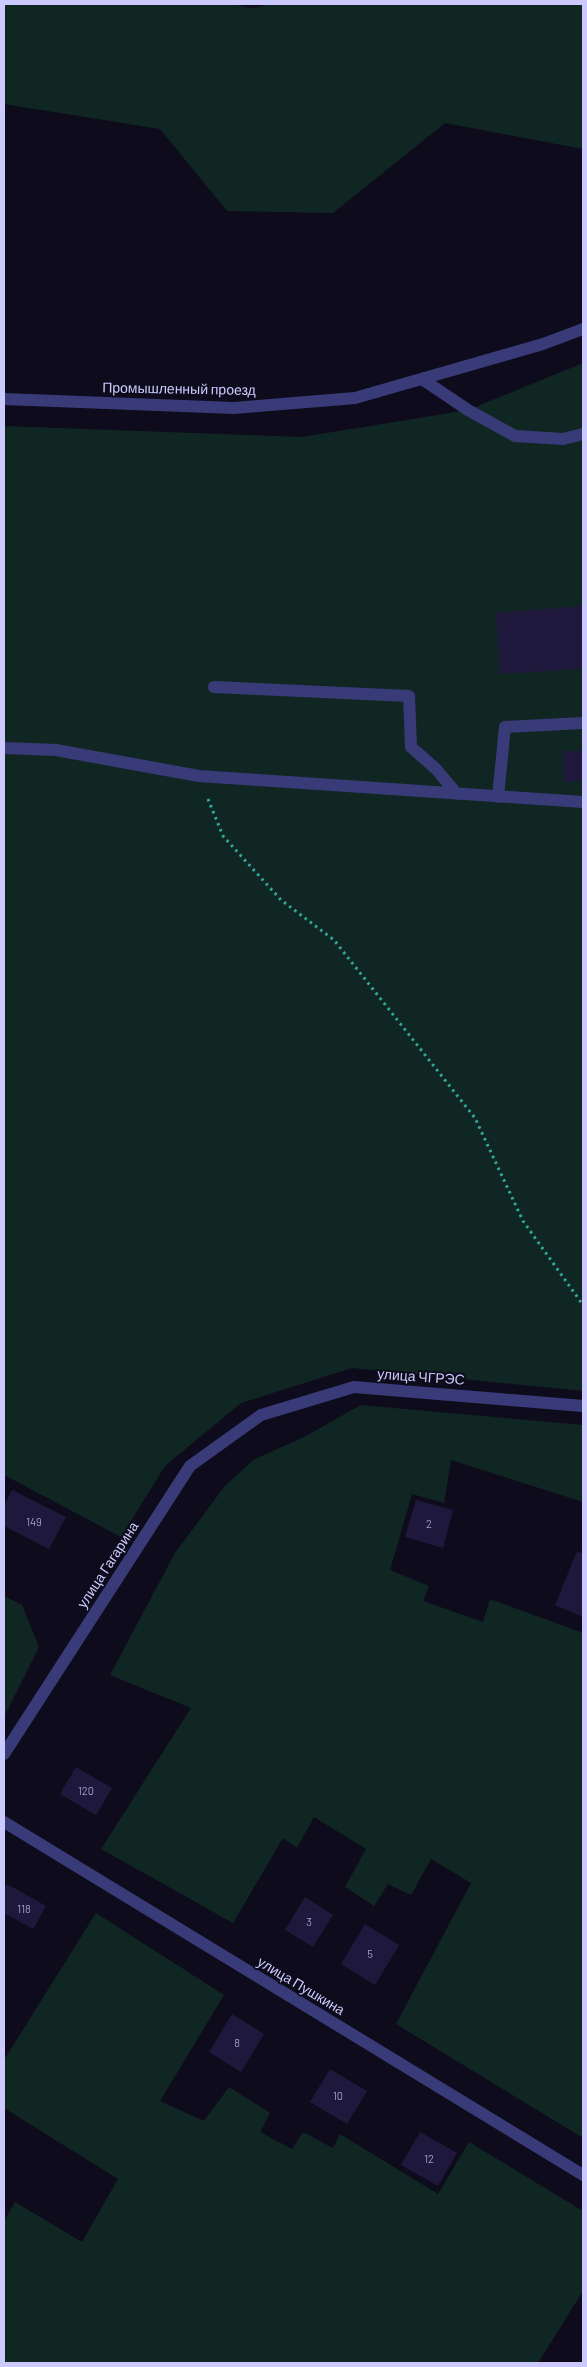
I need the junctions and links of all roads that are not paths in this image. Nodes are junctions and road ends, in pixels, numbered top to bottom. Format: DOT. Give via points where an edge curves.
graph roads {
  1 [pos="583,328"];
  2 [pos="422,378"];
  3 [pos="4,399"];
  4 [pos="583,434"];
  5 [pos="214,687"];
  6 [pos="583,723"];
  7 [pos="4,748"];
  8 [pos="457,794"];
  9 [pos="498,797"];
  10 [pos="583,802"];
  11 [pos="583,1406"];
  12 [pos="261,1415"];
  13 [pos="4,1754"];
  14 [pos="4,1822"];
  15 [pos="583,2175"];
  1 -- 2 [label="street, Промышленный проезд" via="543,344"];
  2 -- 3 [label="street, Промышленный проезд" via="355,398 234,408"];
  2 -- 4 [label="street" via="468,410 515,436 563,439"];
  5 -- 8 [label="street" via="409,696 411,747"];
  6 -- 9 [label="street" via="505,727"];
  7 -- 8 [label="street" via="56,750 199,776"];
  8 -- 9 [label="street"];
  9 -- 10 [label="street"];
  11 -- 12 [label="street, улица ЧГРЭС" via="354,1387"];
  12 -- 13 [label="street, улица Гагарина" via="190,1466"];
  14 -- 15 [label="street, улица Пушкина"];
}
